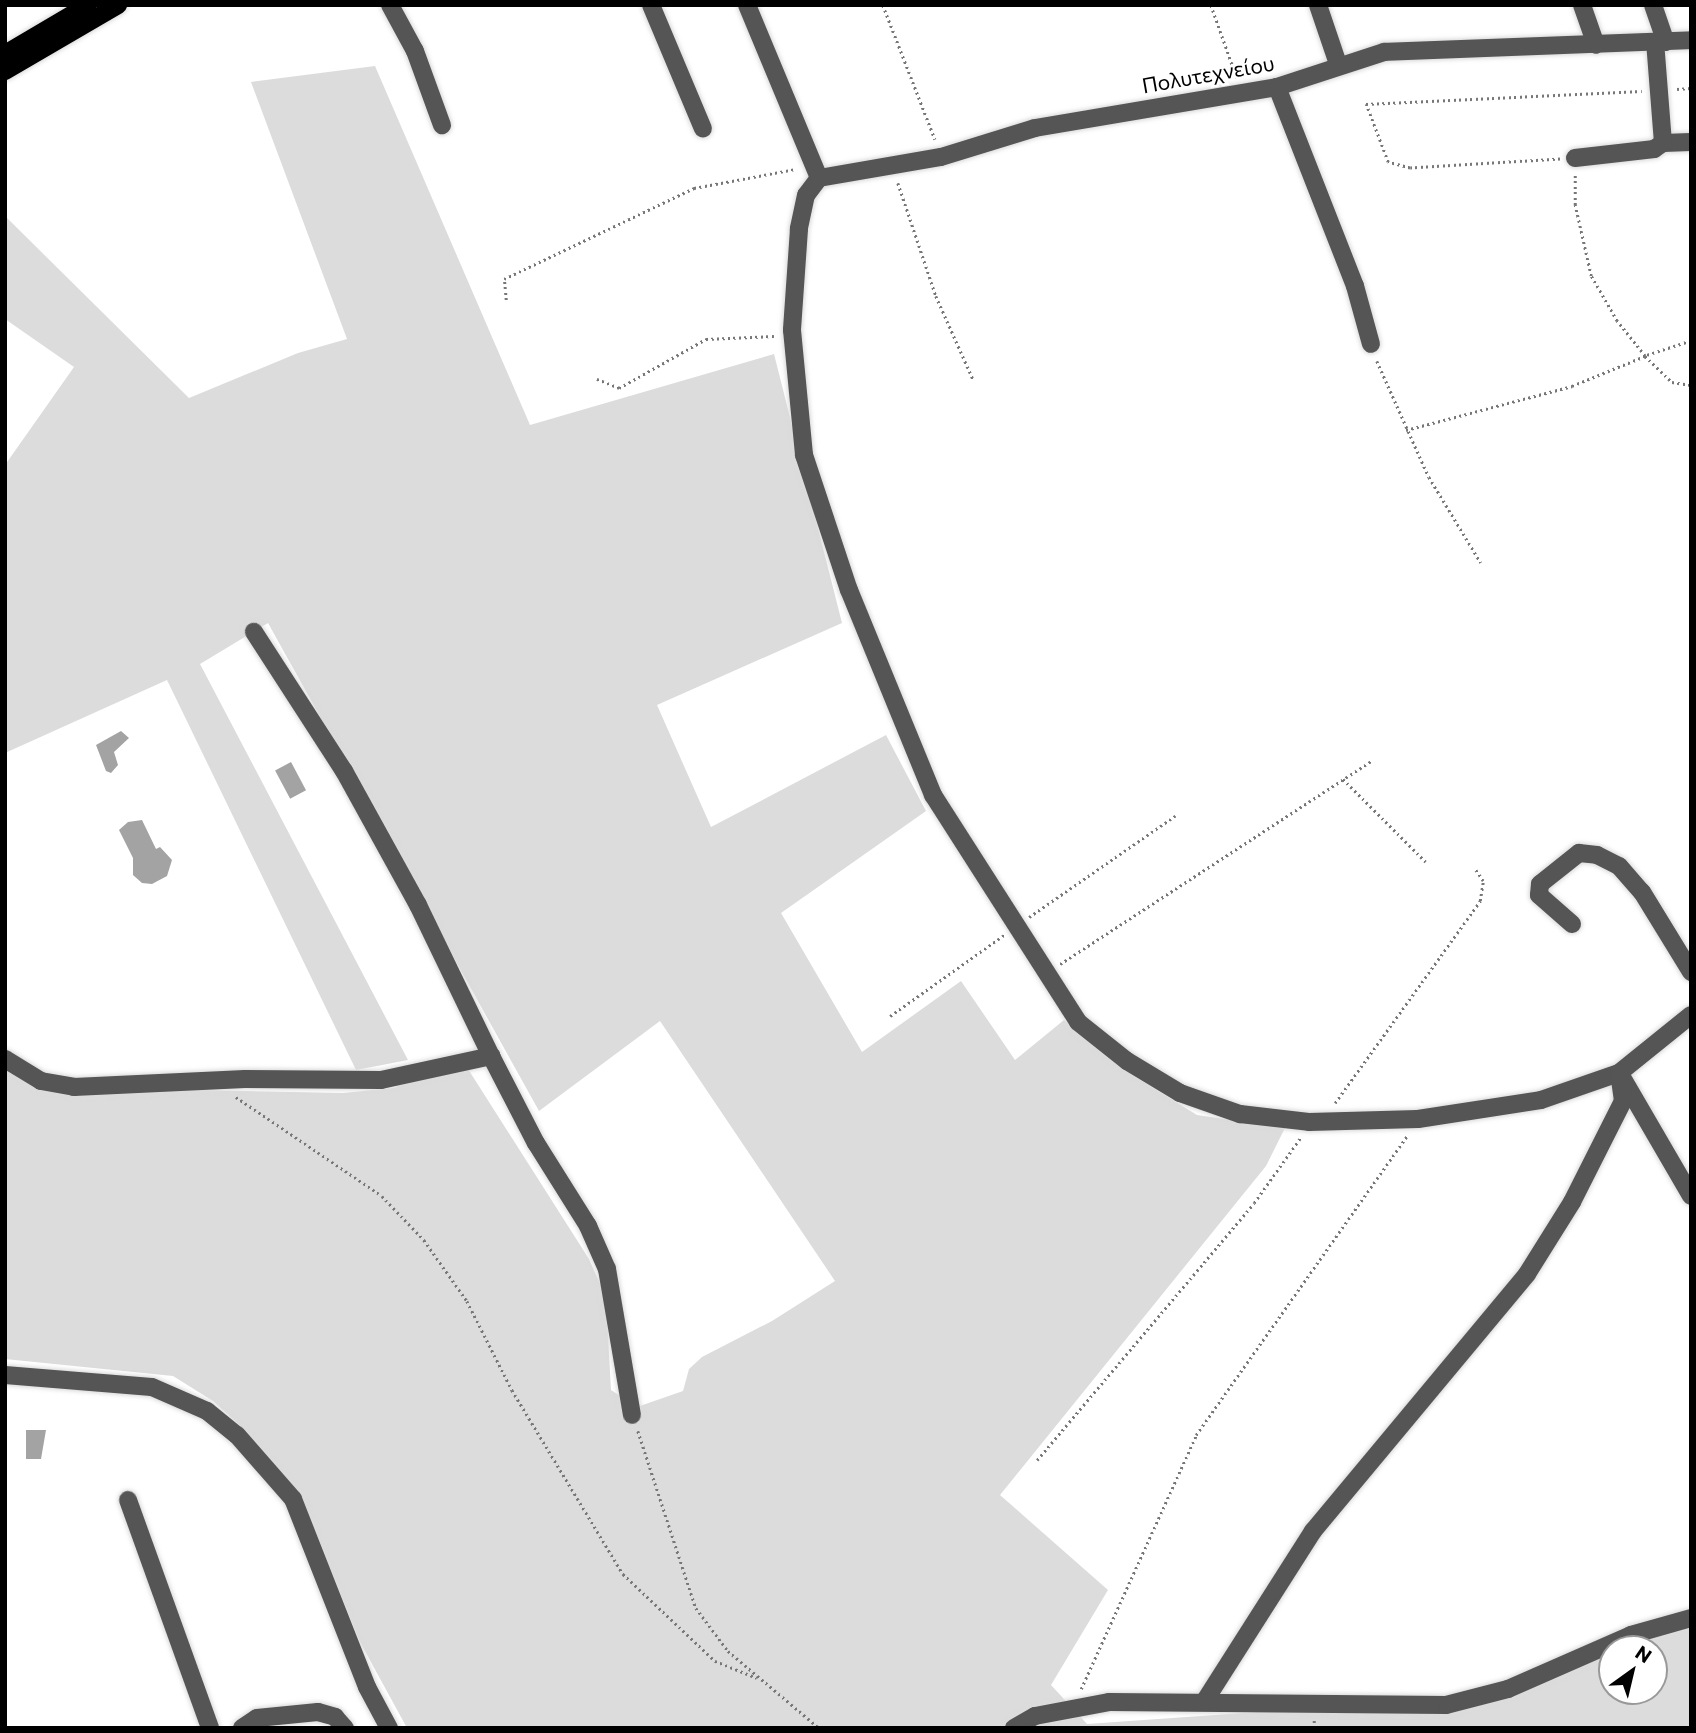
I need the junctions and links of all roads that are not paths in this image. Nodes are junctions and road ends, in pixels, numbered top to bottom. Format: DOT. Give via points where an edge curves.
graph roads {
  1 [pos="88,5"];
  2 [pos="118,5"];
  3 [pos="390,5"];
  4 [pos="651,5"];
  5 [pos="747,5"];
  6 [pos="1318,5"];
  7 [pos="1582,5"];
  8 [pos="1653,5"];
  9 [pos="1691,40"];
  10 [pos="1661,42"];
  11 [pos="1596,46"];
  12 [pos="5,54"];
  13 [pos="1338,64"];
  14 [pos="5,71"];
  15 [pos="1277,87"];
  16 [pos="442,125"];
  17 [pos="704,129"];
  18 [pos="1691,142"];
  19 [pos="1663,143"];
  20 [pos="1575,158"];
  21 [pos="817,170"];
  22 [pos="1371,344"];
  23 [pos="254,632"];
  24 [pos="1572,924"];
  25 [pos="1691,972"];
  26 [pos="1691,1015"];
  27 [pos="491,1056"];
  28 [pos="5,1059"];
  29 [pos="1619,1073"];
  30 [pos="1691,1196"];
  31 [pos="5,1375"];
  32 [pos="632,1415"];
  33 [pos="128,1500"];
  34 [pos="1691,1618"];
  35 [pos="1206,1699"];
  36 [pos="210,1728"];
  37 [pos="242,1728"];
  38 [pos="345,1728"];
  39 [pos="389,1728"];
  40 [pos="1014,1728"];
  1 -- 12 [label="main road"];
  2 -- 14 [label="main road"];
  3 -- 16 [label="street" via="415,51"];
  4 -- 17 [label="street"];
  5 -- 21 [label="street"];
  6 -- 13 [label="street"];
  7 -- 11 [label="street"];
  8 -- 10 [label="street"];
  9 -- 10 [label="street, Πολυτεχνείου"];
  10 -- 11 [label="street, Πολυτεχνείου"];
  10 -- 19 [label="street"];
  11 -- 13 [label="street, Πολυτεχνείου" via="1438,48 1384,52"];
  13 -- 15 [label="street, Πολυτεχνείου"];
  15 -- 21 [label="street, Πολυτεχνείου" via="1035,128 941,157 892,166"];
  15 -- 22 [label="street" via="1356,286"];
  18 -- 19 [label="street"];
  19 -- 20 [label="street" via="1654,149"];
  21 -- 29 [label="street" via="799,229 792,330 804,455 879,668 933,795 1079,1022 1127,1061 1180,1093 1240,1114 1315,1122 1418,1119 1541,1100"];
  23 -- 27 [label="street" via="344,771 418,905"];
  24 -- 25 [label="street" via="1539,895 1540,884 1579,853 1597,855 1619,866 1642,892"];
  26 -- 29 [label="street"];
  27 -- 28 [label="street" via="381,1080 58,1085"];
  27 -- 32 [label="street" via="536,1143 588,1226 607,1269"];
  29 -- 30 [label="street"];
  29 -- 35 [label="street" via="1623,1101 1572,1202 1527,1274 1313,1531"];
  31 -- 39 [label="street" via="152,1387 208,1411 237,1435 293,1499 367,1687"];
  33 -- 36 [label="street"];
  34 -- 35 [label="street" via="1631,1635 1508,1689 1446,1705 1380,1707"];
  35 -- 40 [label="street" via="1074,1706 1035,1716"];
  37 -- 38 [label="street" via="257,1718 318,1712 335,1717"];
}
